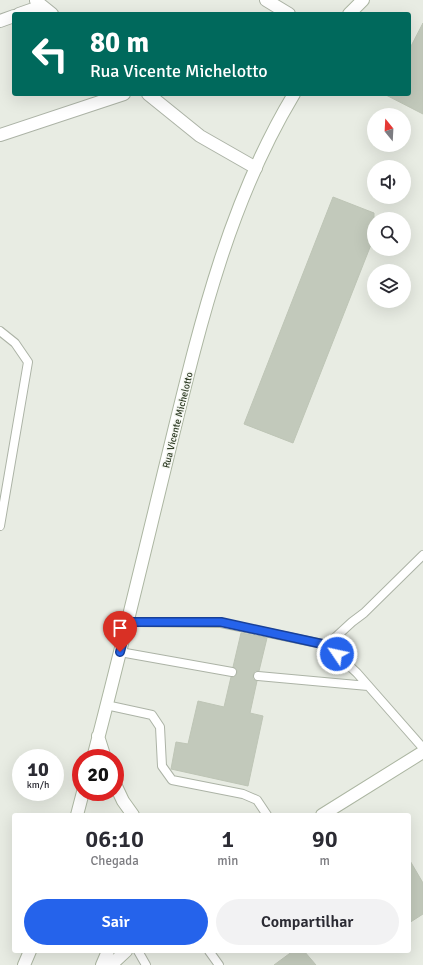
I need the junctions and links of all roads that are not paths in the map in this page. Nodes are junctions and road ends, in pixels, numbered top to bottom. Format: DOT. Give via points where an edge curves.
graph roads {
  1 [pos="266,0"];
  2 [pos="356,0"];
  3 [pos="363,0"];
  4 [pos="39,3"];
  5 [pos="23,12"];
  6 [pos="50,12"];
  7 [pos="286,12"];
  8 [pos="350,12"];
  9 [pos="351,12"];
  10 [pos="12,17"];
  11 [pos="0,21"];
  12 [pos="118,96"];
  13 [pos="150,96"];
  14 [pos="293,96"];
  15 [pos="0,136"];
  16 [pos="256,168"];
  17 [pos="0,331"];
  18 [pos="0,526"];
  19 [pos="423,555"];
  20 [pos="128,622"];
  21 [pos="327,645"];
  22 [pos="120,652"];
  23 [pos="232,672"];
  24 [pos="258,676"];
  25 [pos="368,686"];
  26 [pos="106,705"];
  27 [pos="98,736"];
  28 [pos="423,748"];
  29 [pos="95,749"];
  30 [pos="103,749"];
  31 [pos="423,752"];
  32 [pos="81,801"];
  33 [pos="123,801"];
  34 [pos="78,813"];
  35 [pos="132,813"];
  36 [pos="266,813"];
  37 [pos="325,813"];
  38 [pos="29,953"];
  39 [pos="107,953"];
  40 [pos="124,953"];
  41 [pos="139,953"];
  42 [pos="210,953"];
  43 [pos="24,965"];
  44 [pos="102,965"];
  45 [pos="111,965"];
  46 [pos="146,965"];
  47 [pos="219,965"];
  1 -- 7 [label="main road"];
  2 -- 8 [label="main road"];
  3 -- 9 [label="main road"];
  4 -- 5 [label="main road"];
  4 -- 6 [label="main road"];
  10 -- 11 [label="main road"];
  12 -- 15 [label="main road"];
  13 -- 16 [label="main road" via="200,136"];
  14 -- 16 [label="main road, Rua Vicente Michelotto"];
  16 -- 20 [label="main road, Rua Vicente Michelotto" via="230,230 205,309"];
  17 -- 18 [label="lane" via="15,343 28,362"];
  19 -- 21 [label="lane"];
  20 -- 21 [label="lane" via="221,622"];
  20 -- 22 [label="main road, Rua Vicente Michelotto"];
  21 -- 25 [label="lane"];
  22 -- 23 [label="lane"];
  22 -- 26 [label="main road, Rua Vicente Michelotto"];
  24 -- 25 [label="lane"];
  25 -- 28 [label="lane"];
  26 -- 27 [label="main road, Rua Vicente Michelotto"];
  26 -- 36 [label="lane" via="152,715 160,727 162,766 172,780 243,794 257,800"];
  27 -- 29 [label="main road, Rua Vicente Michelotto"];
  27 -- 30 [label="main road"];
  31 -- 37 [label="main road"];
  32 -- 34 [label="main road"];
  33 -- 35 [label="main road"];
  38 -- 43 [label="main road"];
  39 -- 44 [label="main road"];
  40 -- 45 [label="main road"];
  41 -- 46 [label="lane"];
  42 -- 47 [label="lane"];
}
